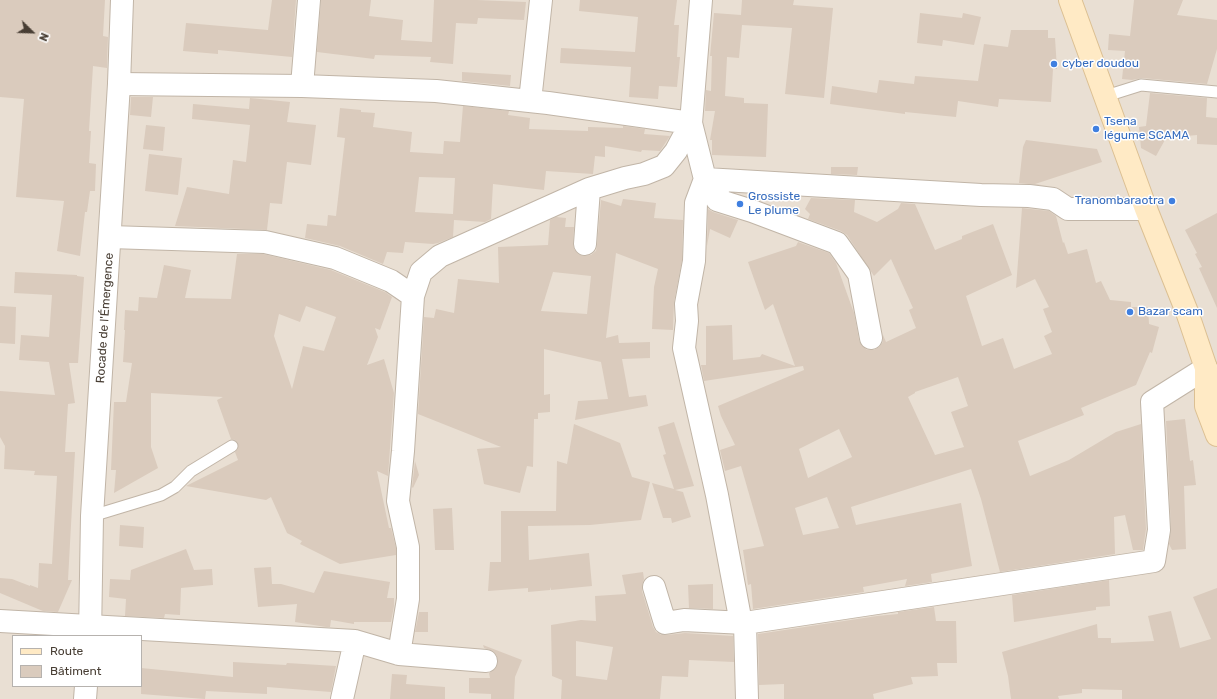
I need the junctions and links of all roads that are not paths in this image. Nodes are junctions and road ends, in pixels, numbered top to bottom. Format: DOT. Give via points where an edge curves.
graph roads {
  1 [pos="122,0"];
  2 [pos="309,0"];
  3 [pos="541,0"];
  4 [pos="701,0"];
  5 [pos="1070,0"];
  6 [pos="119,84"];
  7 [pos="302,86"];
  8 [pos="1217,92"];
  9 [pos="1106,96"];
  10 [pos="530,101"];
  11 [pos="691,123"];
  12 [pos="712,179"];
  13 [pos="589,189"];
  14 [pos="1146,210"];
  15 [pos="110,237"];
  16 [pos="585,244"];
  17 [pos="413,296"];
  18 [pos="871,338"];
  19 [pos="1212,375"];
  20 [pos="1217,435"];
  21 [pos="232,446"];
  22 [pos="92,516"];
  23 [pos="654,587"];
  24 [pos="0,621"];
  25 [pos="743,623"];
  26 [pos="90,632"];
  27 [pos="355,641"];
  28 [pos="399,654"];
  29 [pos="486,661"];
  30 [pos="86,687"];
  31 [pos="85,699"];
  32 [pos="342,699"];
  33 [pos="747,699"];
  1 -- 6 [label="street, Rocade de l'Émergence"];
  2 -- 7 [label="street"];
  3 -- 10 [label="street"];
  4 -- 11 [label="street"];
  5 -- 9 [label="main road"];
  6 -- 7 [label="street"];
  6 -- 15 [label="street, Rocade de l'Émergence"];
  7 -- 10 [label="street" via="436,91"];
  8 -- 9 [label="lane" via="1141,85"];
  9 -- 14 [label="main road"];
  10 -- 11 [label="street"];
  11 -- 12 [label="street"];
  11 -- 13 [label="street" via="676,151 664,166"];
  12 -- 14 [label="street" via="1029,196 1053,199 1068,209"];
  12 -- 18 [label="street" via="717,200 837,243 859,274"];
  12 -- 25 [label="street" via="696,203 694,261 686,304 684,348"];
  13 -- 16 [label="street"];
  13 -- 17 [label="street" via="440,256 421,272"];
  14 -- 19 [label="main road"];
  15 -- 17 [label="street" via="265,242 335,258 391,281"];
  15 -- 22 [label="street, Rocade de l'Émergence"];
  17 -- 28 [label="street" via="398,501 408,547 408,599"];
  19 -- 20 [label="main road" via="1206,406"];
  19 -- 25 [label="street" via="1152,402 1159,530 1154,561"];
  21 -- 22 [label="lane" via="191,471 176,487 161,495"];
  22 -- 26 [label="street, Rocade de l'Émergence"];
  23 -- 25 [label="street" via="665,623 684,620"];
  24 -- 26 [label="street"];
  25 -- 33 [label="street"];
  26 -- 27 [label="street"];
  27 -- 28 [label="street"];
  27 -- 32 [label="street"];
  28 -- 29 [label="street"];
  30 -- 31 [label="street"];
}
